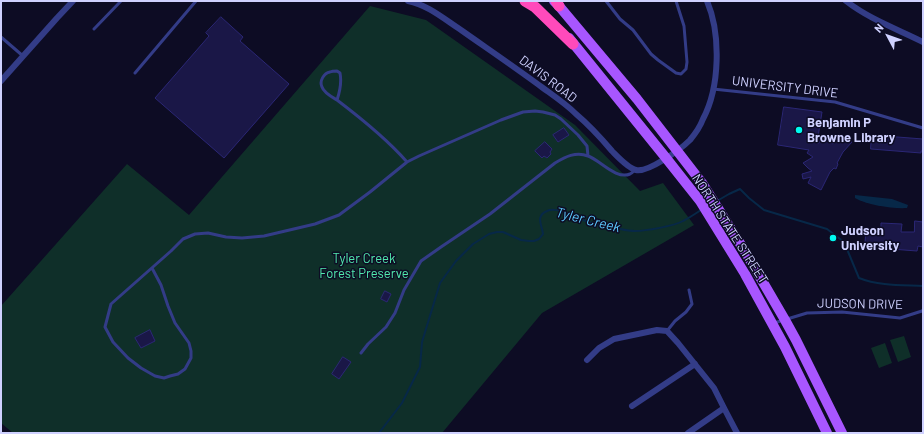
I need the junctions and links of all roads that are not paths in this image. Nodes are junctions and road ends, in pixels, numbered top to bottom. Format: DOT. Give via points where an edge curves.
graph roads {
  1 [pos="73,1"];
  2 [pos="121,1"];
  3 [pos="196,1"];
  4 [pos="408,1"];
  5 [pos="525,1"];
  6 [pos="536,1"];
  7 [pos="606,1"];
  8 [pos="676,1"];
  9 [pos="708,1"];
  10 [pos="846,1"];
  11 [pos="556,3"];
  12 [pos="94,29"];
  13 [pos="1,37"];
  14 [pos="923,42"];
  15 [pos="573,44"];
  16 [pos="23,56"];
  17 [pos="135,74"];
  18 [pos="1,81"];
  19 [pos="713,89"];
  20 [pos="337,100"];
  21 [pos="923,128"];
  22 [pos="677,151"];
  23 [pos="588,156"];
  24 [pos="666,158"];
  25 [pos="407,162"];
  26 [pos="636,170"];
  27 [pos="152,268"];
  28 [pos="689,290"];
  29 [pos="923,312"];
  30 [pos="785,320"];
  31 [pos="773,323"];
  32 [pos="667,331"];
  33 [pos="361,353"];
  34 [pos="587,360"];
  35 [pos="695,364"];
  36 [pos="632,406"];
  37 [pos="724,408"];
  38 [pos="688,433"];
  39 [pos="737,433"];
  40 [pos="827,433"];
  41 [pos="842,433"];
  1 -- 16 [label="street"];
  2 -- 12 [label="lane"];
  3 -- 17 [label="lane"];
  4 -- 26 [label="street, DAVIS ROAD" via="444,17 537,84 577,115 622,160"];
  5 -- 15 [label="highway"];
  6 -- 15 [label="main road, NORTH STATE STREET"];
  7 -- 8 [label="lane" via="651,54 681,74 686,69 687,62 684,26"];
  9 -- 19 [label="street" via="716,46"];
  10 -- 14 [label="street" via="867,15"];
  11 -- 22 [label="main road, NORTH STATE STREET"];
  13 -- 16 [label="lane"];
  15 -- 24 [label="main road, NORTH STATE STREET"];
  16 -- 18 [label="street"];
  19 -- 21 [label="lane, UNIVERSITY DRIVE" via="836,102"];
  19 -- 22 [label="street" via="700,127"];
  20 -- 20 [label="lane" via="341,89 340,73 329,72 321,81 322,87"];
  20 -- 25 [label="lane"];
  22 -- 24 [label="street"];
  22 -- 30 [label="main road, NORTH STATE STREET" via="702,183"];
  23 -- 25 [label="lane" via="587,146 561,119 535,111 523,112 501,120"];
  23 -- 26 [label="lane" via="622,175"];
  23 -- 33 [label="lane" via="566,156 490,214 421,261 386,327"];
  24 -- 26 [label="street" via="646,169"];
  24 -- 31 [label="main road, NORTH STATE STREET" via="700,201"];
  25 -- 27 [label="lane" via="338,215 315,224 264,236 242,238 208,233 195,234 183,239"];
  27 -- 27 [label="lane" via="111,304 105,327 113,342 128,358 141,368 164,378 185,369 192,351 175,323"];
  28 -- 32 [label="lane" via="692,304"];
  29 -- 30 [label="lane, JUDSON DRIVE" via="900,318 842,312 807,313"];
  30 -- 31 [label="lane, JUDSON DRIVE"];
  30 -- 41 [label="main road, NORTH STATE STREET"];
  31 -- 40 [label="main road, NORTH STATE STREET"];
  32 -- 34 [label="street" via="658,330 614,339 599,348"];
  32 -- 35 [label="street"];
  35 -- 36 [label="street"];
  35 -- 37 [label="street" via="714,388"];
  37 -- 38 [label="street"];
  37 -- 39 [label="street"];
}
